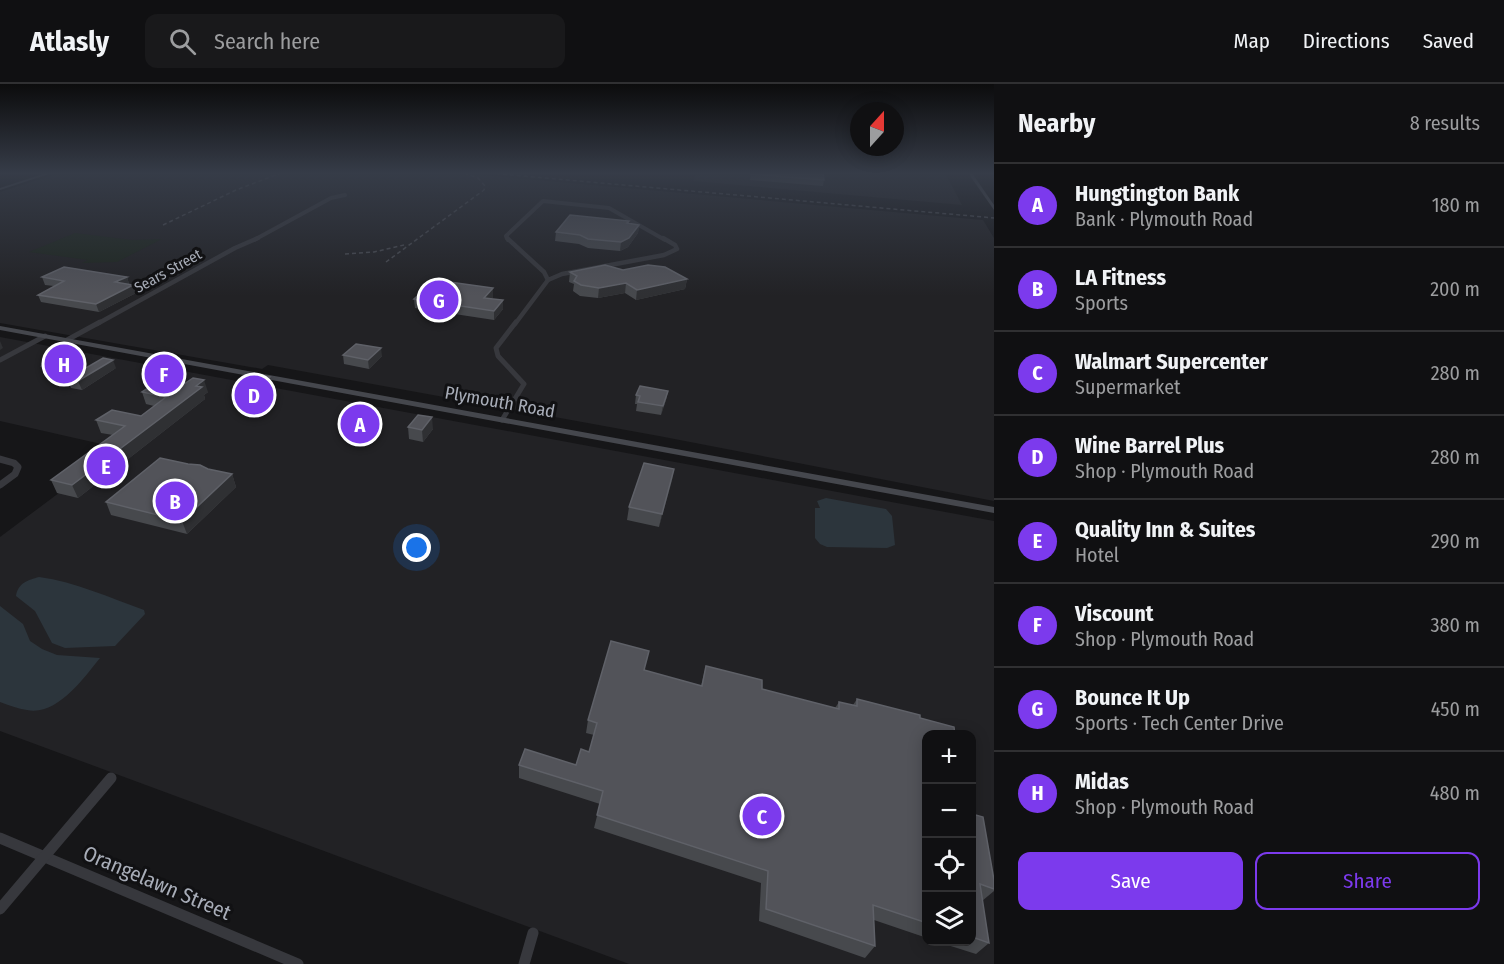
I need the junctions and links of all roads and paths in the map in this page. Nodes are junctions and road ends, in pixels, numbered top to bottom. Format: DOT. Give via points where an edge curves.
graph roads {
  1 [pos="302,214"];
  2 [pos="529,214"];
  3 [pos="620,214"];
  4 [pos="548,280"];
  5 [pos="0,328"];
  6 [pos="45,336"];
  7 [pos="67,340"];
  8 [pos="0,360"];
  9 [pos="502,420"];
  10 [pos="0,459"];
  11 [pos="0,485"];
  12 [pos="994,510"];
  13 [pos="111,778"];
  14 [pos="0,838"];
  15 [pos="44,857"];
  16 [pos="0,909"];
  17 [pos="533,933"];
  18 [pos="298,964"];
  19 [pos="524,964"];
  1 -- 7 [label="street, Sears Street"];
  2 -- 4 [label="street" via="506,236"];
  3 -- 4 [label="street" via="677,249"];
  4 -- 9 [label="street" via="496,348 498,356 524,384"];
  5 -- 6 [label="main road, Plymouth Road"];
  6 -- 7 [label="main road, Plymouth Road"];
  6 -- 8 [label="street"];
  7 -- 9 [label="main road, Plymouth Road"];
  9 -- 12 [label="main road, Plymouth Road"];
  10 -- 11 [label="street" via="14,463 18,469"];
  13 -- 15 [label="street"];
  14 -- 15 [label="street, Orangelawn Street"];
  15 -- 16 [label="street"];
  15 -- 18 [label="street, Orangelawn Street"];
  17 -- 19 [label="street"];
}
